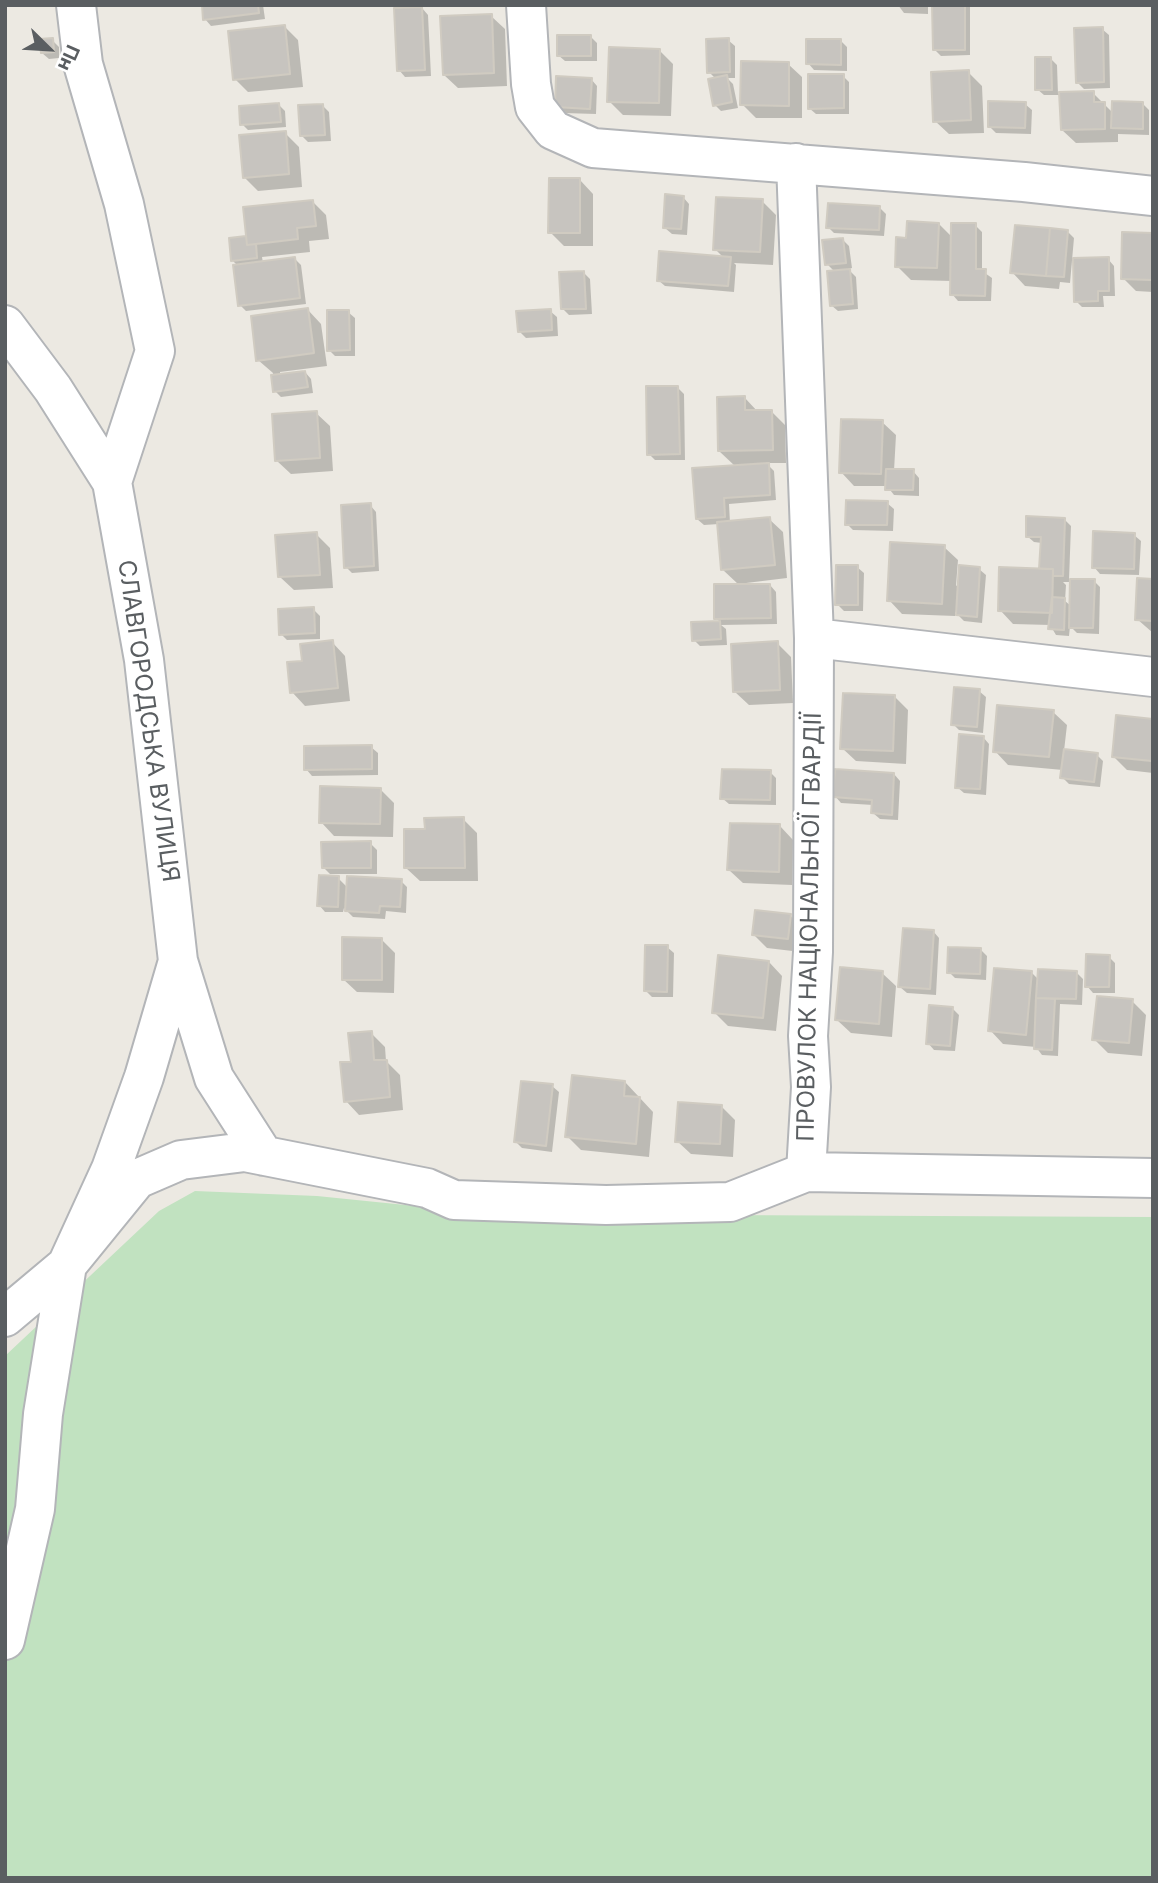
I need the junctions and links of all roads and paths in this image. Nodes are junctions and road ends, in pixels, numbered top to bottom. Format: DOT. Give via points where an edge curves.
graph roads {
  1 [pos="76,5"];
  2 [pos="526,5"];
  3 [pos="796,163"];
  4 [pos="1153,196"];
  5 [pos="5,325"];
  6 [pos="112,482"];
  7 [pos="814,638"];
  8 [pos="1153,677"];
  9 [pos="178,961"];
  10 [pos="281,1159"];
  11 [pos="806,1172"];
  12 [pos="1153,1178"];
  13 [pos="67,1265"];
  14 [pos="5,1317"];
  15 [pos="5,1640"];
  1 -- 6 [label="street, СЛАВГОРОДСЬКА ВУЛИЦЯ" via="83,64 124,204 155,351"];
  2 -- 3 [label="street" via="535,107 565,138 593,148"];
  3 -- 4 [label="street"];
  3 -- 7 [label="street, ПРОВУЛОК НАЦІОНАЛЬНОЇ ГВАРДІЇ"];
  5 -- 6 [label="street, СЛАВГОРОДСЬКА ВУЛИЦЯ" via="53,388"];
  6 -- 9 [label="street, СЛАВГОРОДСЬКА ВУЛИЦЯ" via="144,660"];
  7 -- 8 [label="street"];
  7 -- 11 [label="street, ПРОВУЛОК НАЦІОНАЛЬНОЇ ГВАРДІЇ" via="811,1087"];
  9 -- 10 [label="street, СЛАВГОРОДСЬКА ВУЛИЦЯ" via="214,1078"];
  9 -- 13 [label="street, СЛАВГОРОДСЬКА ВУЛИЦЯ" via="111,1169"];
  10 -- 11 [label="street, ПРОВУЛОК НАЦІОНАЛЬНОЇ ГВАРДІЇ" via="427,1188 454,1200 606,1205 730,1202"];
  10 -- 13 [label="street, ПРОВУЛОК НАЦІОНАЛЬНОЇ ГВАРДІЇ" via="245,1152 181,1160 137,1179"];
  11 -- 12 [label="street"];
  13 -- 14 [label="street"];
  13 -- 15 [label="street" via="43,1414 35,1508"];
}
